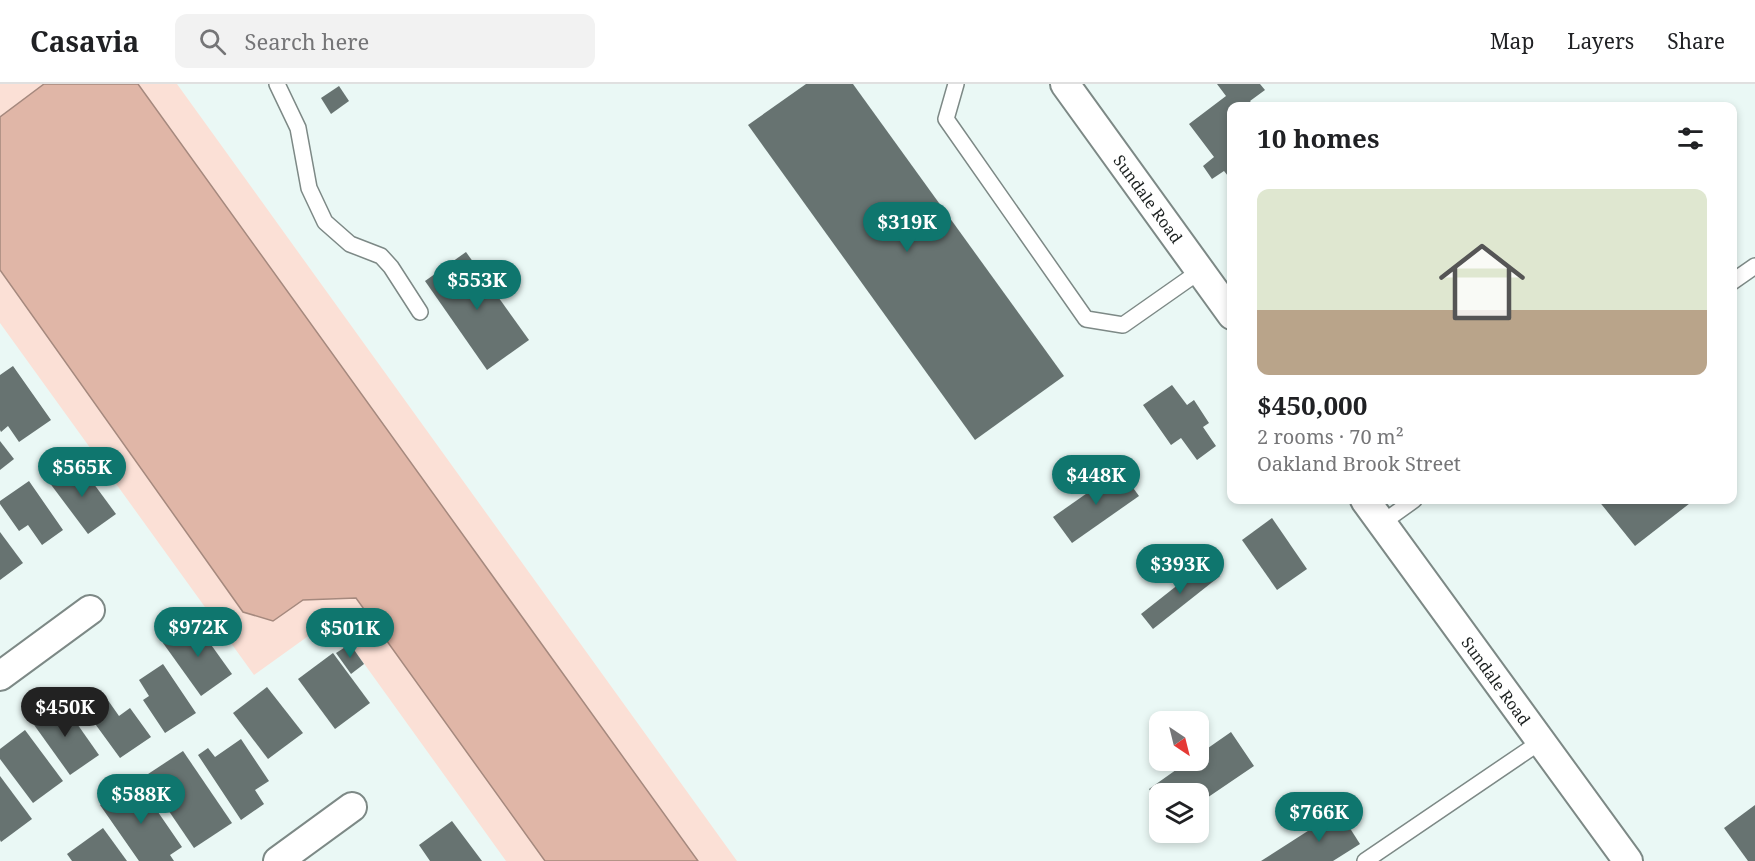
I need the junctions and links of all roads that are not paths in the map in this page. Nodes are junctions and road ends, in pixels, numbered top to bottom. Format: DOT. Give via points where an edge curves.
graph roads {
  1 [pos="277,84"];
  2 [pos="956,84"];
  3 [pos="1065,84"];
  4 [pos="1755,266"];
  5 [pos="1200,271"];
  6 [pos="1737,279"];
  7 [pos="1227,308"];
  8 [pos="420,312"];
  9 [pos="1368,504"];
  10 [pos="1408,504"];
  11 [pos="1382,523"];
  12 [pos="90,610"];
  13 [pos="0,676"];
  14 [pos="1540,742"];
  15 [pos="352,807"];
  16 [pos="278,861"];
  17 [pos="1365,861"];
  18 [pos="1628,861"];
  1 -- 8 [label="lane" via="298,128 309,188 325,222 350,244 381,256"];
  2 -- 5 [label="lane" via="946,119 1086,318 1123,325"];
  3 -- 5 [label="street, Sundale Road"];
  4 -- 6 [label="lane"];
  5 -- 7 [label="street, Sundale Road"];
  9 -- 11 [label="street, Sundale Road"];
  10 -- 11 [label="lane"];
  11 -- 14 [label="street, Sundale Road"];
  12 -- 13 [label="street"];
  14 -- 17 [label="lane"];
  14 -- 18 [label="street, Sundale Road"];
  15 -- 16 [label="street"];
}
